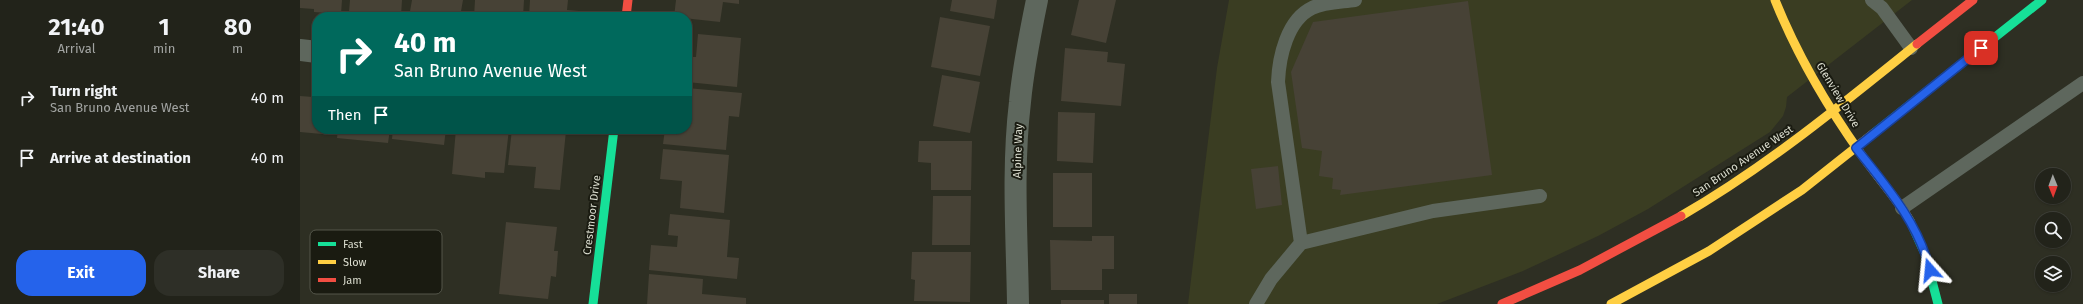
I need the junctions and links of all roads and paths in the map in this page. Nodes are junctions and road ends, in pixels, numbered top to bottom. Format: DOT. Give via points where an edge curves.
graph roads {
  1 [pos="628,0"];
  2 [pos="1037,0"];
  3 [pos="1355,0"];
  4 [pos="1775,0"];
  5 [pos="1973,0"];
  6 [pos="2042,0"];
  7 [pos="1882,3"];
  8 [pos="627,12"];
  9 [pos="1911,48"];
  10 [pos="300,50"];
  11 [pos="312,51"];
  12 [pos="2083,83"];
  13 [pos="1833,111"];
  14 [pos="613,134"];
  15 [pos="1856,148"];
  16 [pos="1540,196"];
  17 [pos="1902,208"];
  18 [pos="1301,243"];
  19 [pos="593,304"];
  20 [pos="1018,304"];
  21 [pos="1256,304"];
  22 [pos="1502,304"];
  23 [pos="1611,304"];
  24 [pos="1938,304"];
  1 -- 8 [label="main road"];
  2 -- 20 [label="street, Alpine Way" via="1019,104"];
  3 -- 18 [label="lane" via="1320,5 1304,13 1287,37 1280,59 1278,82"];
  4 -- 13 [label="main road, Glenview Drive" via="1790,36"];
  5 -- 9 [label="main road, San Bruno Avenue West"];
  6 -- 15 [label="main road"];
  7 -- 9 [label="lane"];
  9 -- 13 [label="main road, San Bruno Avenue West"];
  10 -- 11 [label="street"];
  12 -- 17 [label="lane"];
  13 -- 15 [label="main road, Glenview Drive"];
  13 -- 22 [label="main road, San Bruno Avenue West" via="1750,172 1680,216 1607,256"];
  14 -- 19 [label="main road, Crestmoor Drive"];
  15 -- 17 [label="main road, Glenview Drive"];
  15 -- 23 [label="main road" via="1802,190 1735,235"];
  16 -- 18 [label="lane" via="1433,211"];
  17 -- 24 [label="main road, Glenview Drive" via="1926,255"];
  18 -- 21 [label="lane" via="1271,279"];
}
